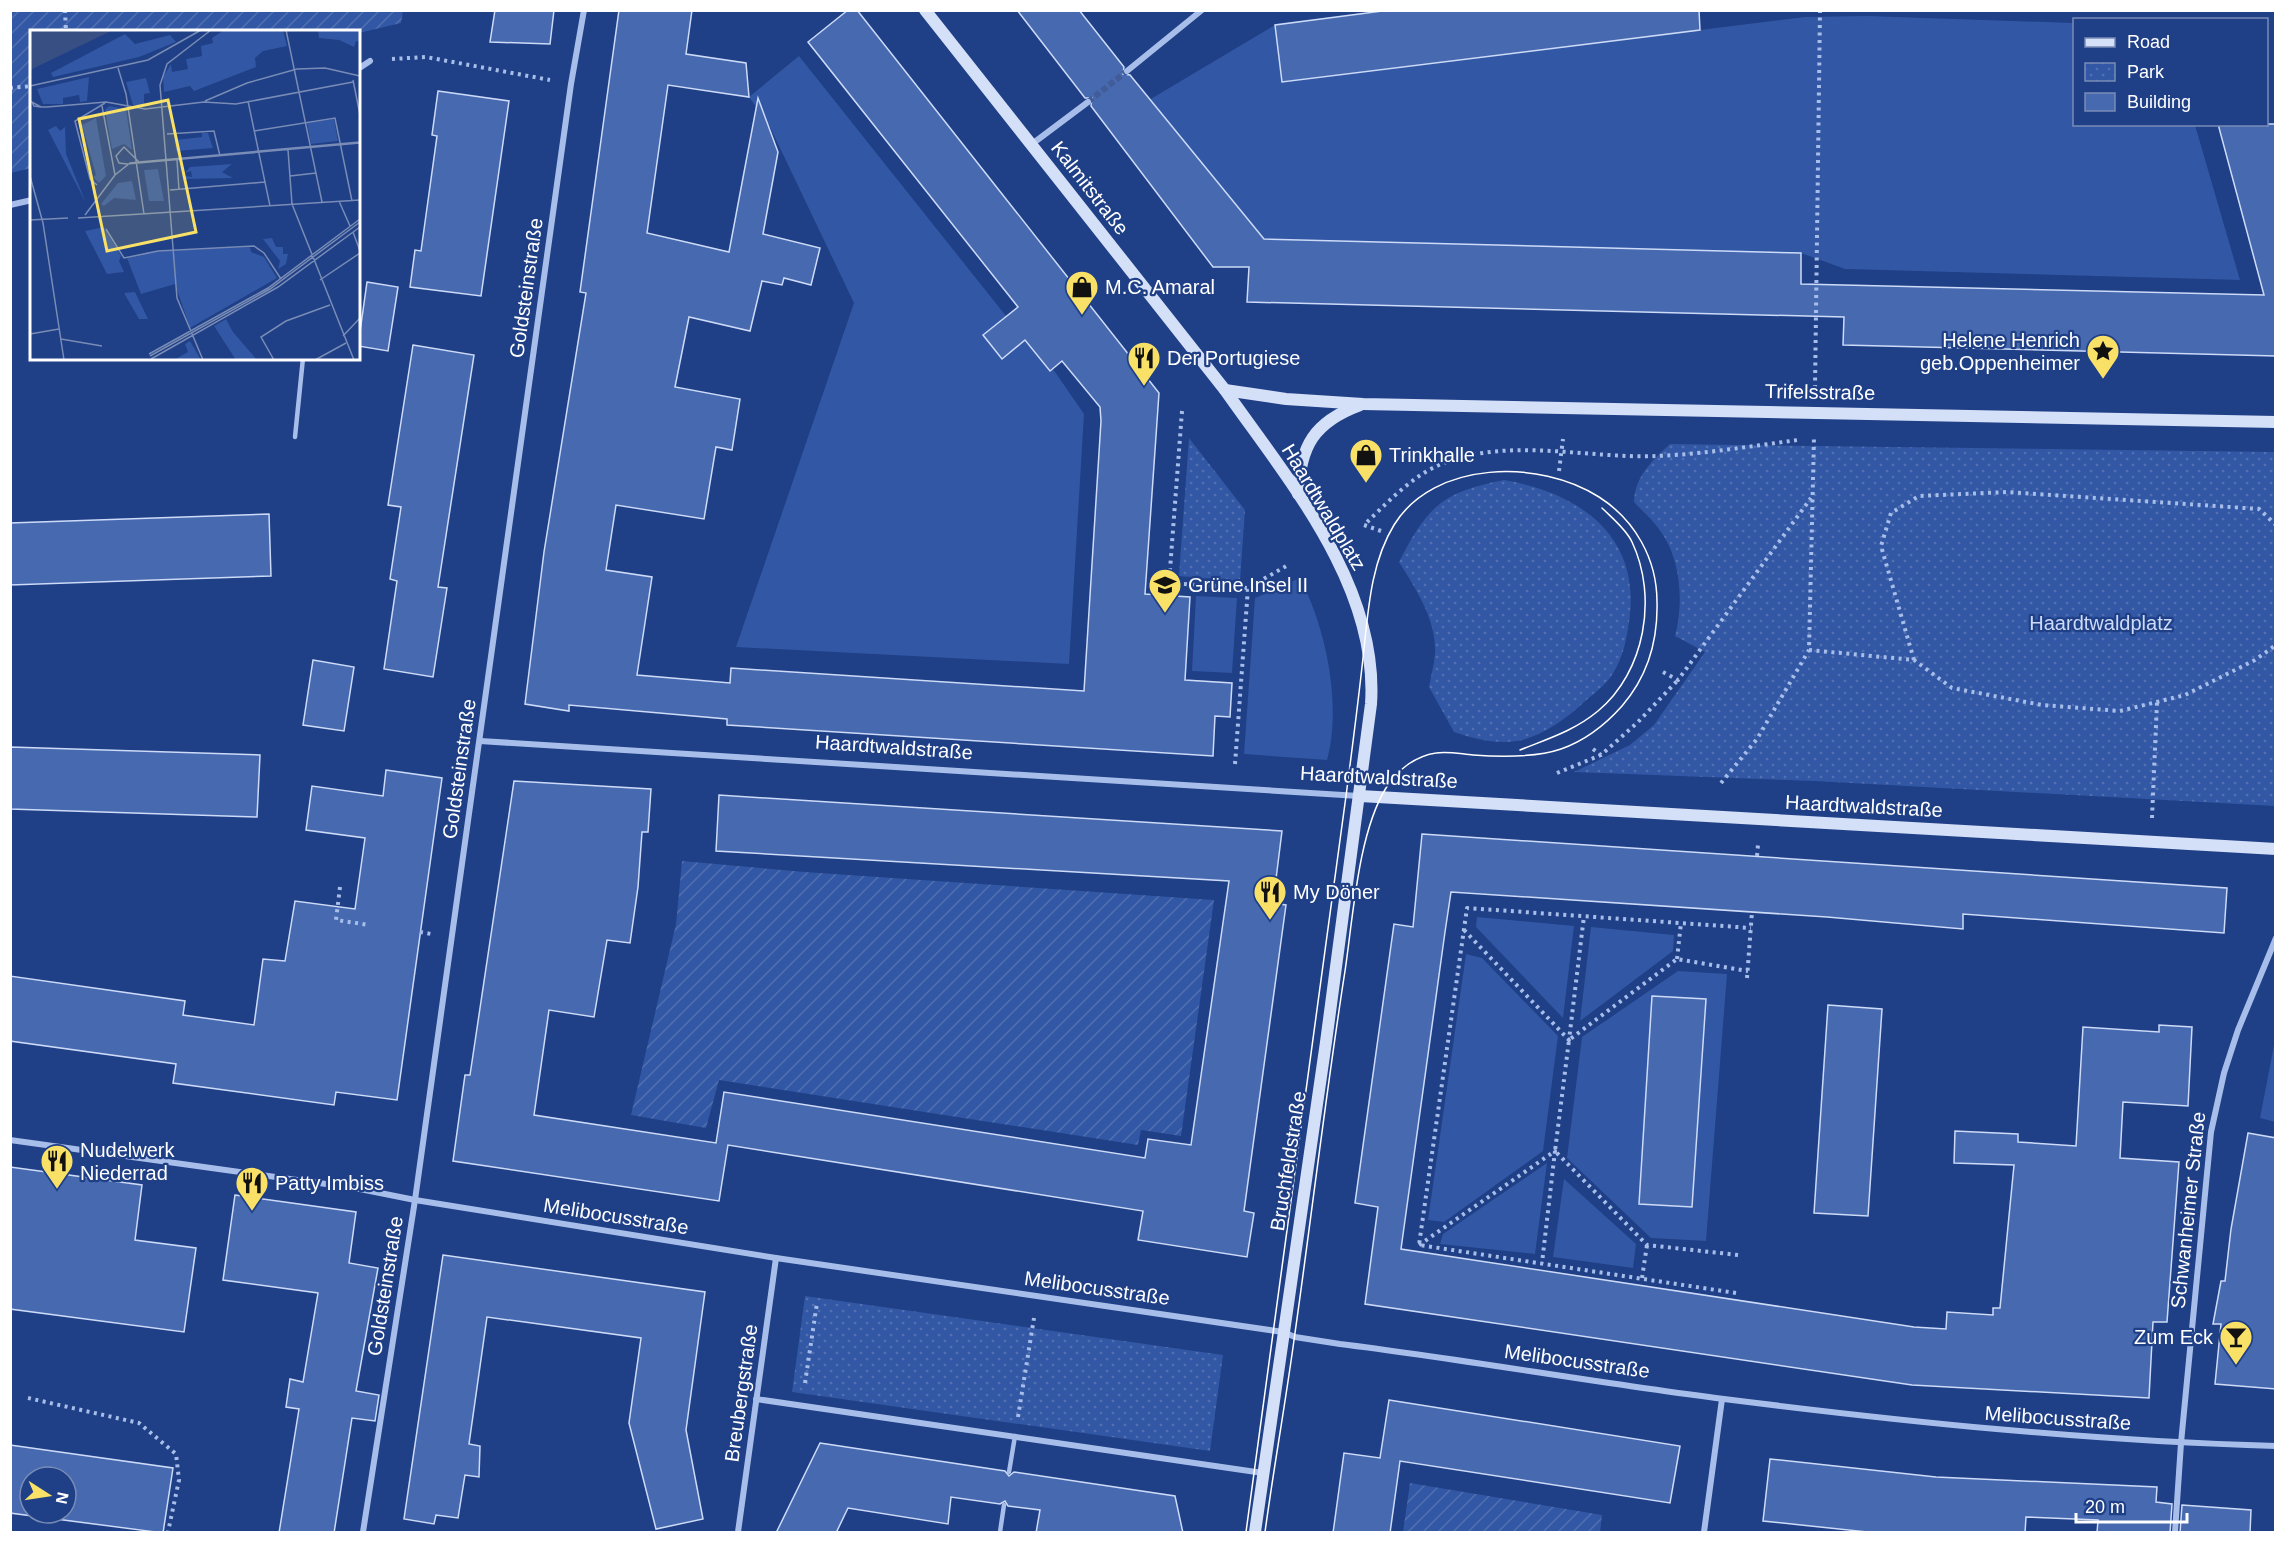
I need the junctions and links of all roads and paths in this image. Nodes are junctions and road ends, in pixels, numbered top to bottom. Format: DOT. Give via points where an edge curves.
graph roads {
  1 [pos="65,10"];
  2 [pos="584,10"];
  3 [pos="925,10"];
  4 [pos="1202,10"];
  5 [pos="1820,10"];
  6 [pos="66,30"];
  7 [pos="370,61"];
  8 [pos="360,68"];
  9 [pos="1127,71"];
  10 [pos="572,84"];
  11 [pos="30,86"];
  12 [pos="10,88"];
  13 [pos="1088,102"];
  14 [pos="1031,145"];
  15 [pos="30,200"];
  16 [pos="10,205"];
  17 [pos="303,360"];
  18 [pos="1225,390"];
  19 [pos="1363,404"];
  20 [pos="1182,411"];
  21 [pos="1814,411"];
  22 [pos="2276,422"];
  23 [pos="295,437"];
  24 [pos="1563,439"];
  25 [pos="1814,439"];
  26 [pos="1561,451"];
  27 [pos="1559,471"];
  28 [pos="1298,494"];
  29 [pos="1813,496"];
  30 [pos="2276,525"];
  31 [pos="1381,531"];
  32 [pos="1288,565"];
  33 [pos="1248,588"];
  34 [pos="2276,645"];
  35 [pos="1809,651"];
  36 [pos="1914,660"];
  37 [pos="1664,672"];
  38 [pos="1678,680"];
  39 [pos="2157,702"];
  40 [pos="480,741"];
  41 [pos="1593,749"];
  42 [pos="1601,755"];
  43 [pos="1235,764"];
  44 [pos="1557,773"];
  45 [pos="1721,783"];
  46 [pos="1360,796"];
  47 [pos="2152,819"];
  48 [pos="2276,849"];
  49 [pos="340,887"];
  50 [pos="1752,912"];
  51 [pos="1584,916"];
  52 [pos="1681,923"];
  53 [pos="369,925"];
  54 [pos="1752,928"];
  55 [pos="1464,930"];
  56 [pos="2276,938"];
  57 [pos="1677,959"];
  58 [pos="1748,971"];
  59 [pos="1747,978"];
  60 [pos="1569,1040"];
  61 [pos="10,1140"];
  62 [pos="1555,1151"];
  63 [pos="415,1200"];
  64 [pos="1419,1245"];
  65 [pos="1647,1245"];
  66 [pos="1738,1255"];
  67 [pos="776,1258"];
  68 [pos="1542,1263"];
  69 [pos="1642,1278"];
  70 [pos="1736,1293"];
  71 [pos="1037,1296"];
  72 [pos="818,1303"];
  73 [pos="1283,1332"];
  74 [pos="803,1389"];
  75 [pos="28,1398"];
  76 [pos="756,1399"];
  77 [pos="1722,1399"];
  78 [pos="1015,1436"];
  79 [pos="2181,1443"];
  80 [pos="2276,1446"];
  81 [pos="1009,1472"];
  82 [pos="1263,1473"];
  83 [pos="1004,1505"];
  84 [pos="168,1533"];
  85 [pos="363,1533"];
  86 [pos="738,1533"];
  87 [pos="1000,1533"];
  88 [pos="1256,1533"];
  89 [pos="1704,1533"];
  90 [pos="2175,1533"];
  1 -- 6 [label="path"];
  2 -- 10 [label="street, Goldsteinstraße"];
  3 -- 14 [label="street, Kalmitstraße"];
  4 -- 9 [label="street"];
  5 -- 21 [label="path"];
  7 -- 8 [label="street"];
  7 -- 10 [label="path" via="426,57"];
  10 -- 40 [label="street, Goldsteinstraße"];
  11 -- 12 [label="path"];
  13 -- 14 [label="street"];
  14 -- 18 [label="street, Kalmitstraße"];
  15 -- 16 [label="street"];
  17 -- 23 [label="lane"];
  18 -- 19 [label="street, Trifelsstraße"];
  18 -- 28 [label="street, Haardtwaldplatz"];
  19 -- 21 [label="street, Trifelsstraße"];
  19 -- 28 [label="street, Trifelsstraße" via="1331,418 1316,432 1304,452"];
  20 -- 33 [label="path" via="1169,583"];
  21 -- 22 [label="street, Trifelsstraße"];
  21 -- 25 [label="path"];
  24 -- 26 [label="path"];
  25 -- 26 [label="path" via="1657,456"];
  25 -- 29 [label="path"];
  26 -- 27 [label="path"];
  26 -- 31 [label="path" via="1517,450 1438,465 1365,525"];
  28 -- 46 [label="street, Haardtwaldplatz" via="1347,583 1365,633 1371,704"];
  29 -- 35 [label="path"];
  29 -- 38 [label="path"];
  30 -- 36 [label="path" via="2259,509 2007,492 1919,496 1891,513 1881,546"];
  32 -- 33 [label="path"];
  33 -- 43 [label="path"];
  34 -- 39 [label="path" via="2255,660 2185,695"];
  35 -- 36 [label="path"];
  35 -- 45 [label="path" via="1757,739"];
  36 -- 39 [label="path" via="1952,688 2042,705 2120,711"];
  37 -- 38 [label="path"];
  38 -- 42 [label="path"];
  39 -- 47 [label="path"];
  40 -- 46 [label="street, Haardtwaldstraße"];
  40 -- 63 [label="street, Goldsteinstraße"];
  41 -- 42 [label="path"];
  42 -- 44 [label="path"];
  46 -- 48 [label="street, Haardtwaldstraße"];
  46 -- 73 [label="street, Bruchfeldstraße"];
  49 -- 53 [label="path" via="336,920"];
  50 -- 54 [label="path"];
  51 -- 52 [label="path"];
  51 -- 55 [label="path" via="1467,908"];
  51 -- 60 [label="path"];
  52 -- 54 [label="path"];
  52 -- 57 [label="path"];
  54 -- 58 [label="path"];
  55 -- 60 [label="path"];
  55 -- 64 [label="path"];
  56 -- 79 [label="street, Schwanheimer Straße" via="2238,1030 2211,1132"];
  57 -- 58 [label="path"];
  57 -- 60 [label="path"];
  58 -- 59 [label="path"];
  60 -- 62 [label="path"];
  61 -- 63 [label="street, Melibocusstraße" via="355,1188"];
  62 -- 64 [label="path"];
  62 -- 65 [label="path"];
  62 -- 68 [label="path"];
  63 -- 67 [label="street, Melibocusstraße"];
  63 -- 85 [label="street, Goldsteinstraße"];
  64 -- 68 [label="path"];
  65 -- 66 [label="path"];
  65 -- 69 [label="path"];
  67 -- 71 [label="street, Melibocusstraße"];
  67 -- 76 [label="street, Breubergstraße"];
  68 -- 69 [label="path"];
  69 -- 70 [label="path"];
  71 -- 73 [label="street, Melibocusstraße"];
  71 -- 78 [label="path"];
  72 -- 74 [label="path"];
  73 -- 77 [label="street, Melibocusstraße" via="1340,1344"];
  73 -- 82 [label="street, Bruchfeldstraße"];
  75 -- 84 [label="path" via="140,1423 176,1454 179,1479"];
  76 -- 78 [label="street"];
  76 -- 86 [label="street, Breubergstraße"];
  77 -- 79 [label="street, Melibocusstraße" via="1957,1427"];
  77 -- 89 [label="street"];
  78 -- 81 [label="lane"];
  78 -- 82 [label="street"];
  79 -- 80 [label="street, Melibocusstraße"];
  79 -- 90 [label="street, Schwanheimer Straße"];
  82 -- 88 [label="street, Bruchfeldstraße"];
  83 -- 87 [label="lane"];
}
